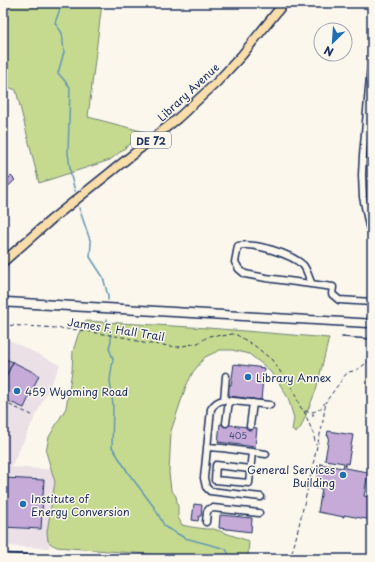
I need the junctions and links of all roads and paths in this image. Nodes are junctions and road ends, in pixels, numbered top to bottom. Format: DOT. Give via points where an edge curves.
graph roads {
  1 [pos="284,3"];
  2 [pos="372,54"];
  3 [pos="372,234"];
  4 [pos="3,262"];
  5 [pos="312,284"];
  6 [pos="372,302"];
  7 [pos="3,325"];
  8 [pos="372,359"];
  9 [pos="226,376"];
  10 [pos="226,400"];
  11 [pos="326,400"];
  12 [pos="3,402"];
  13 [pos="253,404"];
  14 [pos="270,405"];
  15 [pos="303,410"];
  16 [pos="32,415"];
  17 [pos="226,423"];
  18 [pos="250,426"];
  19 [pos="317,446"];
  20 [pos="207,447"];
  21 [pos="252,452"];
  22 [pos="266,454"];
  23 [pos="250,469"];
  24 [pos="261,497"];
  25 [pos="259,513"];
  26 [pos="206,522"];
  27 [pos="3,557"];
  28 [pos="42,559"];
  29 [pos="290,559"];
  1 -- 4 [label="main road, Library Avenue / DE 72" via="242,55 177,119 52,219"];
  2 -- 3 [label="street" via="362,175 363,197"];
  5 -- 5 [label="street" via="245,274 235,262 238,246 260,246 286,255 304,265"];
  5 -- 6 [label="street" via="333,287 332,294 339,300"];
  7 -- 15 [label="path, James F. Hall Trail" via="72,329 178,347 198,343 209,336 237,335 272,360 292,388"];
  8 -- 11 [label="path" via="357,370 346,374"];
  9 -- 10 [label="street"];
  10 -- 13 [label="street"];
  10 -- 17 [label="street"];
  10 -- 20 [label="street" via="217,402 211,409"];
  11 -- 15 [label="path" via="317,411"];
  11 -- 19 [label="path"];
  12 -- 16 [label="path"];
  13 -- 14 [label="street"];
  13 -- 18 [label="street"];
  15 -- 19 [label="path, James F. Hall Trail"];
  19 -- 29 [label="path"];
  20 -- 21 [label="street"];
  20 -- 24 [label="street" via="204,478 210,491"];
  21 -- 22 [label="street"];
  21 -- 23 [label="street"];
  23 -- 23 [label="street" via="249,483 215,480 216,465"];
  25 -- 26 [label="street" via="212,508 207,512"];
  27 -- 28 [label="street"];
}
